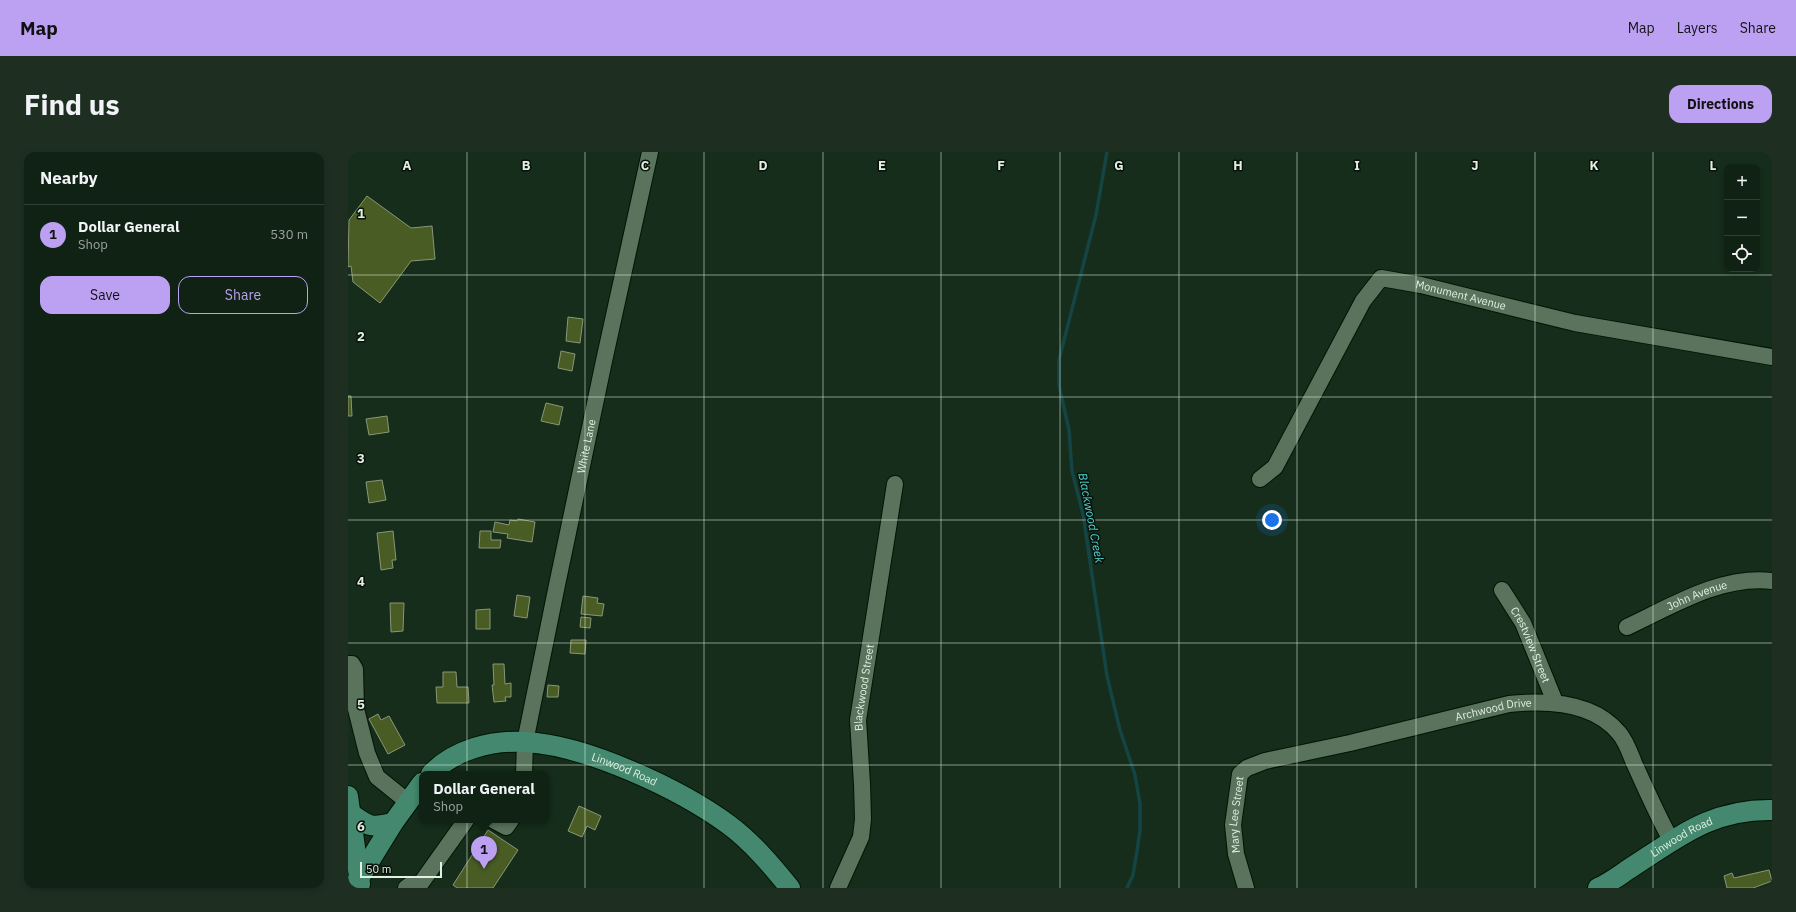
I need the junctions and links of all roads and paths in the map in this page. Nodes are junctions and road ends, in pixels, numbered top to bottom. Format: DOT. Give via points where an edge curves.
graph roads {
  1 [pos="650,152"];
  2 [pos="1772,357"];
  3 [pos="1260,479"];
  4 [pos="895,484"];
  5 [pos="1772,581"];
  6 [pos="1502,590"];
  7 [pos="1627,627"];
  8 [pos="348,664"];
  9 [pos="1555,702"];
  10 [pos="525,742"];
  11 [pos="1247,768"];
  12 [pos="435,771"];
  13 [pos="524,771"];
  14 [pos="419,787"];
  15 [pos="408,802"];
  16 [pos="349,804"];
  17 [pos="1772,810"];
  18 [pos="393,823"];
  19 [pos="464,823"];
  20 [pos="499,823"];
  21 [pos="509,823"];
  22 [pos="1671,840"];
  23 [pos="358,885"];
  24 [pos="415,887"];
  25 [pos="790,888"];
  26 [pos="838,888"];
  27 [pos="1246,888"];
  28 [pos="1598,888"];
  1 -- 10 [label="street, White Lane"];
  2 -- 3 [label="street, Monument Avenue" via="1575,323 1421,285 1381,278 1363,301 1275,467"];
  4 -- 26 [label="street, Blackwood Street" via="858,720 863,819 860,837"];
  5 -- 7 [label="street, John Avenue" via="1729,583"];
  6 -- 9 [label="street, Crestview Street" via="1523,623"];
  8 -- 15 [label="street" via="352,664 354,669 356,709 367,753 377,777"];
  9 -- 11 [label="street, Archwood Drive" via="1509,704 1265,761"];
  9 -- 22 [label="street, Archwood Drive" via="1596,715 1620,734 1657,816"];
  10 -- 12 [label="main road, Linwood Road" via="497,742 475,747 450,759"];
  10 -- 13 [label="street, White Lane"];
  10 -- 25 [label="main road, Linwood Road" via="554,746 610,763 689,799 729,826 757,850"];
  11 -- 27 [label="street, Mary Lee Street" via="1240,774 1233,825 1236,854"];
  14 -- 15 [label="main road"];
  15 -- 18 [label="main road"];
  16 -- 18 [label="main road" via="365,824 376,827"];
  16 -- 23 [label="main road"];
  17 -- 22 [label="main road, Linwood Road" via="1754,809 1730,814 1702,823"];
  18 -- 23 [label="main road"];
  19 -- 24 [label="street"];
  20 -- 21 [label="street" via="506,827"];
  22 -- 28 [label="main road, Linwood Road"];
}
